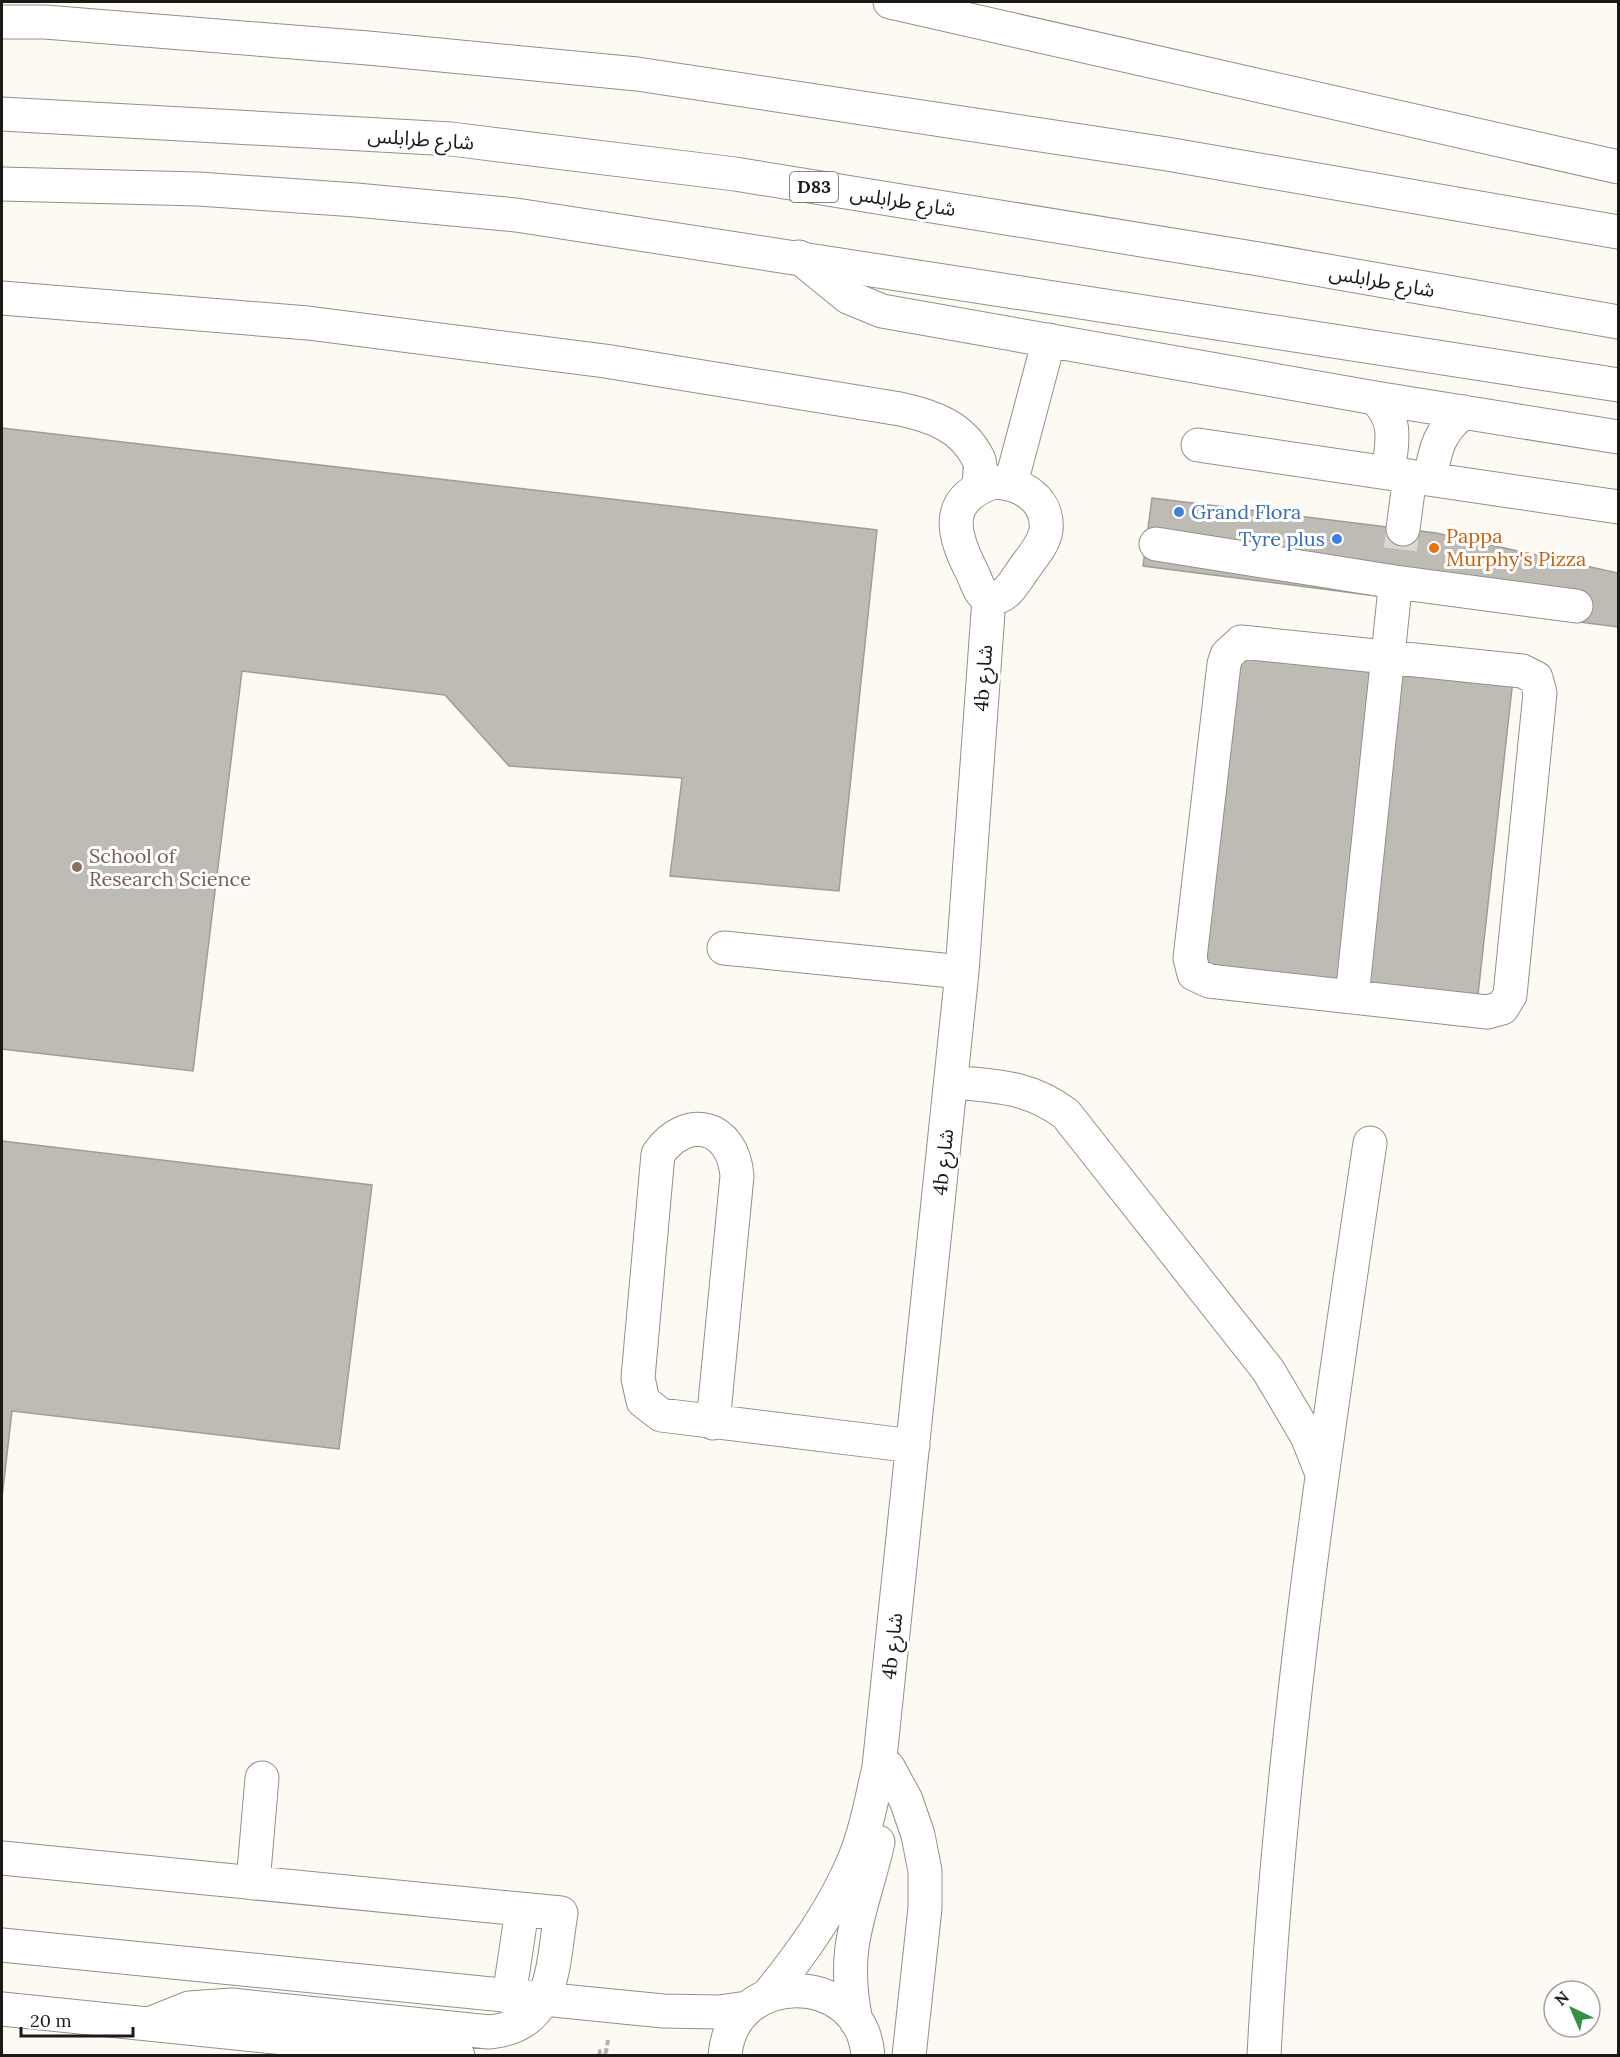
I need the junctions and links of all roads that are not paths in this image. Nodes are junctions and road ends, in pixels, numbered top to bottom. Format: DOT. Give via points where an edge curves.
graph roads {
  1 [pos="890,2"];
  2 [pos="2,21"];
  3 [pos="2,114"];
  4 [pos="1618,167"];
  5 [pos="2,184"];
  6 [pos="1618,232"];
  7 [pos="799,257"];
  8 [pos="2,298"];
  9 [pos="1618,322"];
  10 [pos="1049,340"];
  11 [pos="1618,385"];
  12 [pos="1375,398"];
  13 [pos="1464,412"];
  14 [pos="1618,437"];
  15 [pos="1198,445"];
  16 [pos="1410,476"];
  17 [pos="995,485"];
  18 [pos="1618,507"];
  19 [pos="1403,529"];
  20 [pos="1156,544"];
  21 [pos="1394,598"];
  22 [pos="989,599"];
  23 [pos="1576,606"];
  24 [pos="1387,657"];
  25 [pos="724,948"];
  26 [pos="962,972"];
  27 [pos="1352,998"];
  28 [pos="951,1082"];
  29 [pos="1370,1143"];
  30 [pos="713,1423"];
  31 [pos="913,1446"];
  32 [pos="1321,1471"];
  33 [pos="884,1725"];
  34 [pos="888,1767"];
  35 [pos="262,1778"];
  36 [pos="2,1858"];
  37 [pos="253,1883"];
  38 [pos="522,1910"];
  39 [pos="2,1945"];
  40 [pos="509,1997"];
  41 [pos="544,2000"];
  42 [pos="757,2002"];
  43 [pos="2,2009"];
  44 [pos="856,2020"];
  45 [pos="149,2024"];
  46 [pos="344,2049"];
  47 [pos="418,2054"];
  48 [pos="458,2055"];
  49 [pos="725,2055"];
  50 [pos="868,2055"];
  51 [pos="909,2055"];
  52 [pos="1264,2055"];
  1 -- 4 [label="main road"];
  2 -- 6 [label="main road" via="357,47 637,74 1167,154"];
  3 -- 9 [label="main road, شارع طرابلس / D83" via="451,140 735,174"];
  5 -- 7 [label="main road" via="198,189 356,200 516,215"];
  7 -- 10 [label="main road" via="848,297 882,311"];
  7 -- 11 [label="main road"];
  8 -- 17 [label="main road" via="356,329 605,361 900,409 932,416 960,434"];
  10 -- 12 [label="main road"];
  10 -- 17 [label="main road"];
  12 -- 13 [label="main road"];
  12 -- 16 [label="main road" via="1387,410"];
  13 -- 14 [label="main road"];
  13 -- 16 [label="main road" via="1450,422"];
  15 -- 16 [label="main road"];
  16 -- 18 [label="main road"];
  16 -- 19 [label="main road"];
  17 -- 22 [label="main road" via="967,497 954,526 979,589"];
  17 -- 22 [label="main road" via="1026,489 1037,500 1046,530 1040,546 1007,592"];
  20 -- 23 [label="main road"];
  21 -- 24 [label="main road"];
  22 -- 26 [label="main road, 4b شارع"];
  24 -- 27 [label="main road"];
  24 -- 27 [label="main road" via="1522,671 1536,678 1540,685 1514,960 1507,1002 1495,1012"];
  24 -- 27 [label="main road" via="1251,642 1241,642 1227,655 1190,958 1190,967 1201,980"];
  25 -- 26 [label="main road"];
  26 -- 28 [label="main road, 4b شارع"];
  28 -- 31 [label="main road, 4b شارع"];
  28 -- 32 [label="main road" via="1028,1091 1066,1114 1268,1370 1298,1419"];
  29 -- 32 [label="main road"];
  30 -- 30 [label="main road" via="661,1415 643,1401 638,1390 658,1154 668,1140 698,1129 715,1133 728,1144 736,1159 737,1176"];
  30 -- 31 [label="main road"];
  31 -- 33 [label="main road, 4b شارع"];
  32 -- 52 [label="main road" via="1292,1704"];
  33 -- 34 [label="main road, 4b شارع"];
  33 -- 42 [label="main road, 4b شارع" via="879,1767 855,1858 819,1926"];
  34 -- 44 [label="main road, 4b شارع" via="884,1817 849,1956"];
  34 -- 51 [label="main road" via="906,1800 925,1871 925,1908"];
  35 -- 37 [label="main road"];
  36 -- 37 [label="main road"];
  37 -- 38 [label="main road"];
  38 -- 40 [label="main road"];
  38 -- 41 [label="main road" via="561,1913"];
  39 -- 40 [label="main road"];
  40 -- 41 [label="main road"];
  41 -- 42 [label="main road" via="691,2013"];
  41 -- 45 [label="main road" via="514,2027 489,2032 232,2005 189,2008"];
  42 -- 44 [label="main road, 4b شارع" via="792,1989 817,1992 839,2003"];
  42 -- 49 [label="main road, 4b شارع" via="732,2029"];
  43 -- 45 [label="main road"];
  44 -- 50 [label="main road, 4b شارع"];
  45 -- 46 [label="main road"];
  46 -- 47 [label="main road"];
  47 -- 48 [label="main road"];
}
